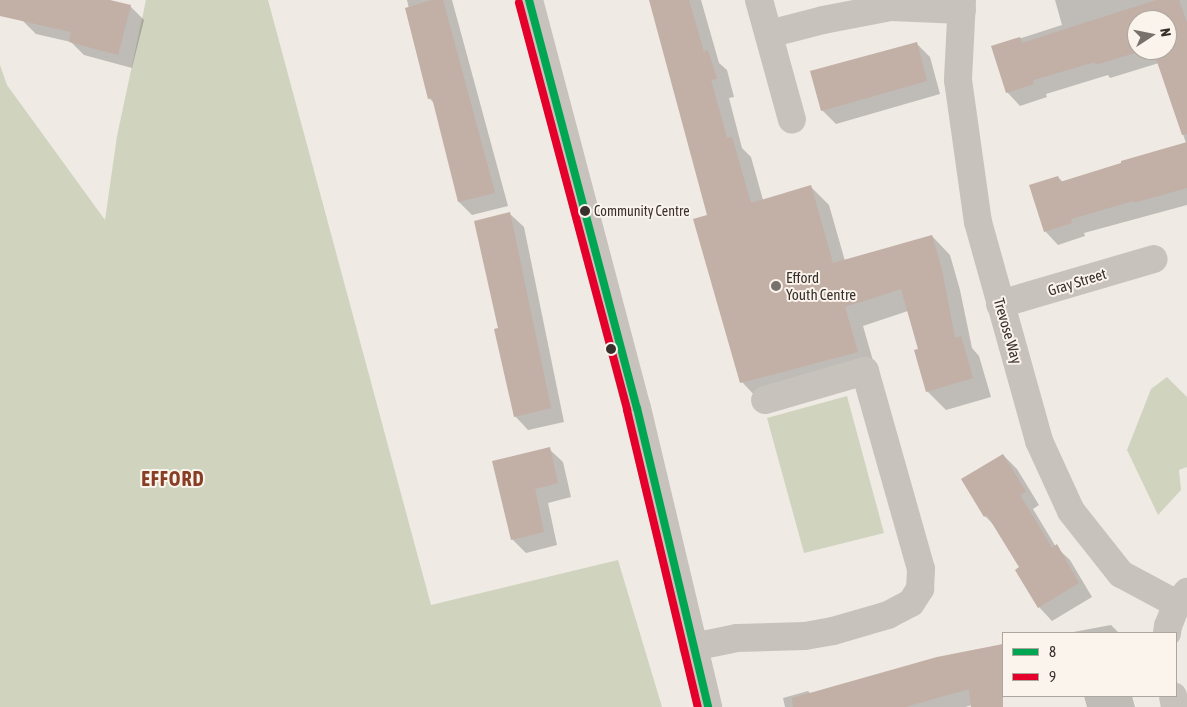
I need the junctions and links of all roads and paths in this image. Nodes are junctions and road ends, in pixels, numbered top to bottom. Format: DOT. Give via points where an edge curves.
graph roads {
  1 [pos="529,0"];
  2 [pos="760,0"];
  3 [pos="962,5"];
  4 [pos="768,34"];
  5 [pos="792,120"];
  6 [pos="1154,259"];
  7 [pos="1000,304"];
  8 [pos="765,400"];
  9 [pos="1182,598"];
  10 [pos="1168,632"];
  11 [pos="693,647"];
  12 [pos="708,707"];
  1 -- 11 [label="street" via="637,408"];
  2 -- 4 [label="street"];
  3 -- 4 [label="street" via="891,8 822,20"];
  3 -- 7 [label="street, Trevose Way" via="958,80 965,140 978,222"];
  4 -- 5 [label="street"];
  6 -- 7 [label="street, Gray Street"];
  7 -- 9 [label="street, Trevose Way" via="1039,441 1071,511 1121,574"];
  8 -- 11 [label="street" via="866,372 921,569 920,589 910,603 888,615 833,631 805,636 736,638"];
  9 -- 10 [label="street"];
  11 -- 12 [label="street"];
}
